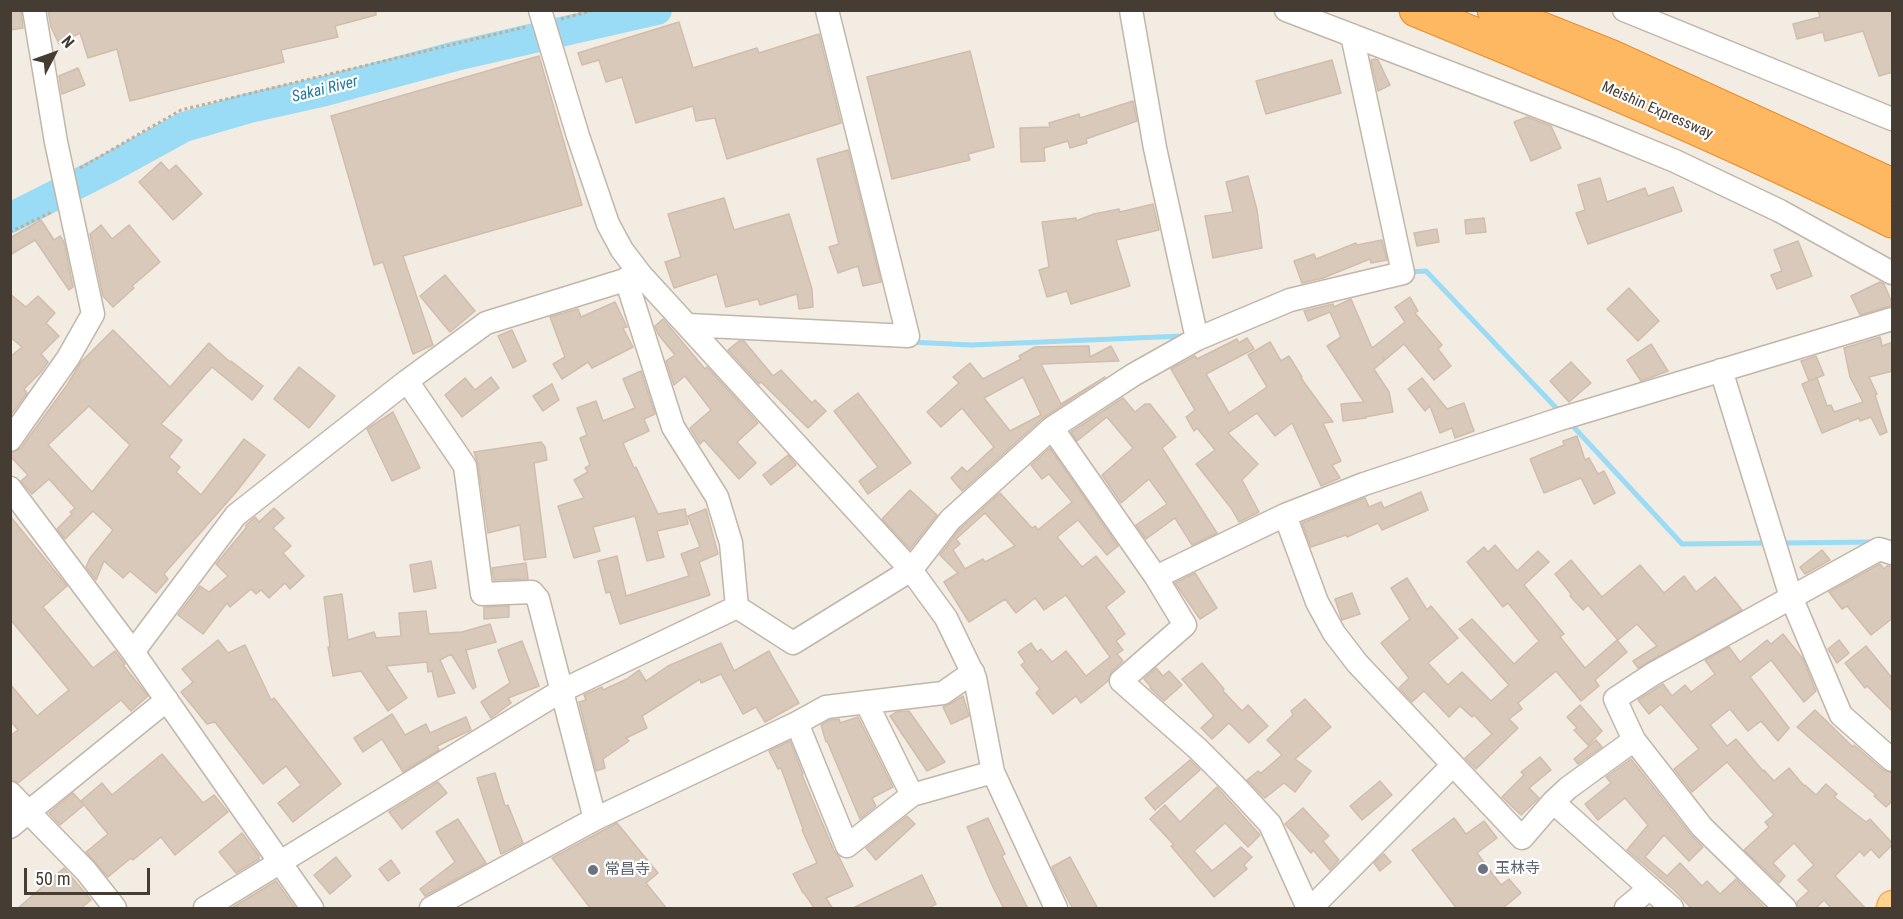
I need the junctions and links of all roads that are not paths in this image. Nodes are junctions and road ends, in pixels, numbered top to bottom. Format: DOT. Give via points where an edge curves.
graph roads {
  1 [pos="34,10"];
  2 [pos="827,10"];
  3 [pos="1131,10"];
  4 [pos="1286,10"];
  5 [pos="1416,10"];
  6 [pos="1624,10"];
  7 [pos="542,17"];
  8 [pos="1488,24"];
  9 [pos="1352,35"];
  10 [pos="1893,119"];
  11 [pos="1807,161"];
  12 [pos="1893,185"];
  13 [pos="1893,221"];
  14 [pos="1893,273"];
  15 [pos="633,277"];
  16 [pos="1893,319"];
  17 [pos="688,325"];
  18 [pos="1197,339"];
  19 [pos="1721,370"];
  20 [pos="407,381"];
  21 [pos="1052,428"];
  22 [pos="10,441"];
  23 [pos="10,488"];
  24 [pos="1285,515"];
  25 [pos="1893,553"];
  26 [pos="911,570"];
  27 [pos="1156,577"];
  28 [pos="1791,597"];
  29 [pos="737,607"];
  30 [pos="133,652"];
  31 [pos="973,672"];
  32 [pos="561,691"];
  33 [pos="167,700"];
  34 [pos="866,702"];
  35 [pos="797,723"];
  36 [pos="1634,740"];
  37 [pos="1893,760"];
  38 [pos="1453,765"];
  39 [pos="993,772"];
  40 [pos="10,793"];
  41 [pos="912,795"];
  42 [pos="1553,802"];
  43 [pos="28,813"];
  44 [pos="595,819"];
  45 [pos="10,827"];
  46 [pos="281,862"];
  47 [pos="1650,888"];
  48 [pos="115,909"];
  49 [pos="206,909"];
  50 [pos="312,909"];
  51 [pos="431,909"];
  52 [pos="1056,909"];
  53 [pos="1309,909"];
  54 [pos="1626,909"];
  55 [pos="1672,909"];
  56 [pos="1785,909"];
  1 -- 22 [label="street" via="93,315"];
  2 -- 17 [label="street" via="908,336"];
  3 -- 18 [label="street" via="1155,148"];
  4 -- 9 [label="street"];
  5 -- 8 [label="highway, Meishin Expressway"];
  6 -- 10 [label="street"];
  7 -- 15 [label="street" via="608,224"];
  8 -- 11 [label="highway, Meishin Expressway" via="1610,56"];
  9 -- 14 [label="street" via="1675,161 1780,211"];
  9 -- 18 [label="street" via="1403,273 1290,300"];
  11 -- 12 [label="highway, Meishin Expressway"];
  11 -- 13 [label="highway, Meishin Expressway"];
  15 -- 17 [label="street"];
  15 -- 20 [label="street" via="486,323"];
  15 -- 29 [label="street" via="673,427 717,497 731,543"];
  16 -- 19 [label="street"];
  17 -- 26 [label="street"];
  18 -- 21 [label="street"];
  19 -- 24 [label="street" via="1364,484"];
  19 -- 28 [label="street"];
  20 -- 30 [label="street" via="237,515"];
  20 -- 32 [label="street" via="465,466 483,594 532,592 538,599"];
  21 -- 26 [label="street" via="950,520"];
  21 -- 27 [label="street"];
  23 -- 30 [label="street"];
  24 -- 27 [label="street"];
  24 -- 38 [label="street" via="1317,602 1334,633 1357,663"];
  25 -- 28 [label="street" via="1879,549"];
  26 -- 29 [label="street" via="793,643"];
  26 -- 31 [label="street" via="946,618"];
  27 -- 53 [label="street" via="1185,625 1121,681 1205,756 1270,824"];
  28 -- 36 [label="street" via="1615,699"];
  28 -- 37 [label="street" via="1841,715"];
  29 -- 32 [label="street"];
  30 -- 33 [label="street"];
  31 -- 34 [label="street" via="943,693"];
  31 -- 39 [label="street"];
  32 -- 44 [label="street"];
  32 -- 46 [label="street"];
  33 -- 43 [label="street"];
  33 -- 46 [label="street"];
  34 -- 35 [label="street" via="826,707"];
  34 -- 41 [label="street"];
  35 -- 41 [label="street" via="847,846"];
  35 -- 44 [label="street"];
  36 -- 42 [label="street"];
  36 -- 56 [label="street" via="1702,827"];
  38 -- 42 [label="street" via="1522,838"];
  38 -- 53 [label="street"];
  39 -- 41 [label="street"];
  39 -- 52 [label="street"];
  40 -- 43 [label="street"];
  42 -- 47 [label="street"];
  43 -- 45 [label="street"];
  43 -- 48 [label="street" via="86,871"];
  44 -- 51 [label="street"];
  46 -- 49 [label="street"];
  46 -- 50 [label="street"];
  47 -- 54 [label="street"];
  47 -- 55 [label="street"];
}
